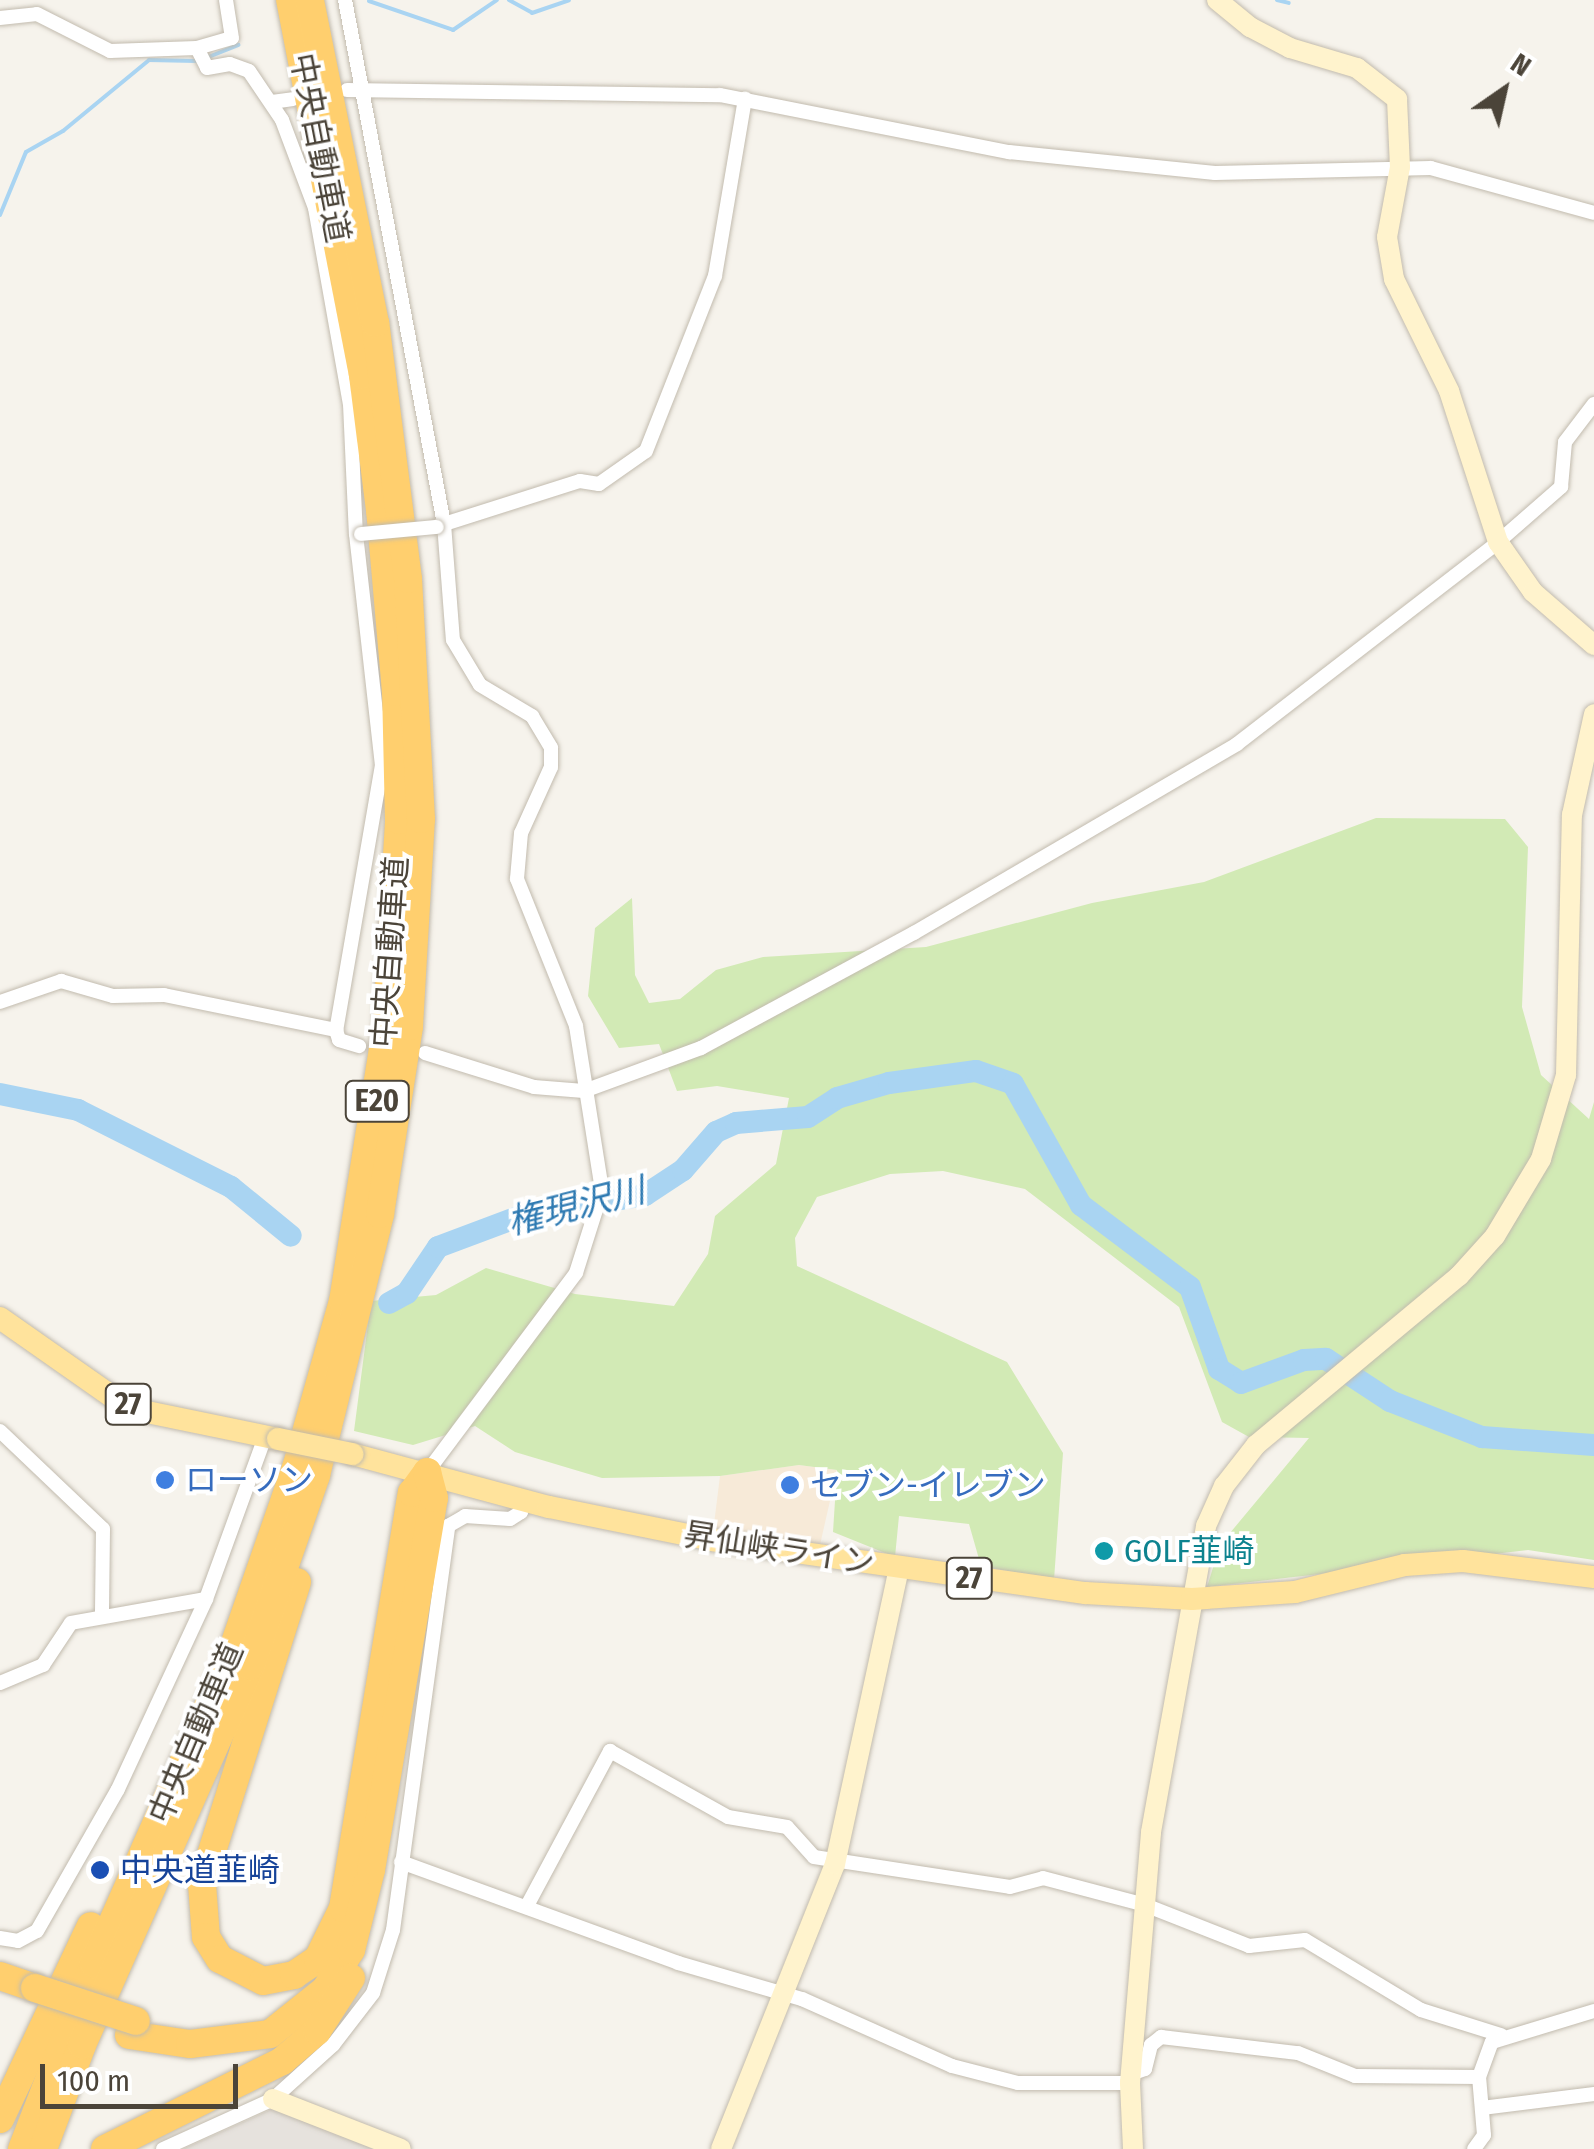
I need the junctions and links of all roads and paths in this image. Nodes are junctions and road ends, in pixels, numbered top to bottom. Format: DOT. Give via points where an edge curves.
graph roads {
  1 [pos="28,0"];
  2 [pos="226,0"];
  3 [pos="290,0"];
  4 [pos="310,0"];
  5 [pos="345,0"];
  6 [pos="1217,0"];
  7 [pos="37,14"];
  8 [pos="0,18"];
  9 [pos="197,48"];
  10 [pos="353,90"];
  11 [pos="292,99"];
  12 [pos="744,99"];
  13 [pos="272,102"];
  14 [pos="1400,167"];
  15 [pos="1594,213"];
  16 [pos="1594,404"];
  17 [pos="441,525"];
  18 [pos="358,534"];
  19 [pos="1498,542"];
  20 [pos="1594,644"];
  21 [pos="1594,714"];
  22 [pos="0,1002"];
  23 [pos="336,1030"];
  24 [pos="359,1046"];
  25 [pos="425,1053"];
  26 [pos="584,1091"];
  27 [pos="0,1318"];
  28 [pos="338,1400"];
  29 [pos="0,1430"];
  30 [pos="271,1438"];
  31 [pos="426,1472"];
  32 [pos="523,1500"];
  33 [pos="278,1518"];
  34 [pos="899,1569"];
  35 [pos="1594,1577"];
  36 [pos="1192,1599"];
  37 [pos="206,1600"];
  38 [pos="102,1612"];
  39 [pos="393,1656"];
  40 [pos="0,1683"];
  41 [pos="401,1862"];
  42 [pos="835,1864"];
  43 [pos="528,1904"];
  44 [pos="1145,1905"];
  45 [pos="0,1938"];
  46 [pos="0,1976"];
  47 [pos="0,1992"];
  48 [pos="784,1994"];
  49 [pos="32,1995"];
  50 [pos="1594,2011"];
  51 [pos="1500,2034"];
  52 [pos="1479,2077"];
  53 [pos="1130,2079"];
  54 [pos="1594,2094"];
  55 [pos="272,2099"];
  56 [pos="1482,2108"];
  57 [pos="0,2118"];
  58 [pos="22,2149"];
  59 [pos="44,2149"];
  60 [pos="105,2149"];
  61 [pos="164,2149"];
  62 [pos="401,2149"];
  63 [pos="721,2149"];
  64 [pos="1133,2149"];
  65 [pos="1474,2149"];
  1 -- 7 [label="street"];
  2 -- 9 [label="street" via="232,38"];
  3 -- 33 [label="highway, 中央自動車道 / E20" via="363,375 395,673 399,820 396,934 360,1210 343,1301"];
  4 -- 28 [label="highway, 中央自動車道 / E20" via="375,322 394,455 422,819 418,934 395,1124"];
  5 -- 10 [label="street"];
  6 -- 14 [label="street" via="1290,48 1384,83 1402,119"];
  7 -- 8 [label="street"];
  7 -- 9 [label="street" via="110,51"];
  9 -- 13 [label="street" via="207,68 230,64 249,71"];
  10 -- 12 [label="street" via="586,90"];
  10 -- 17 [label="street"];
  11 -- 13 [label="street"];
  12 -- 14 [label="street" via="1009,152 1214,173"];
  12 -- 17 [label="street" via="715,276 646,451 599,484 580,481"];
  13 -- 18 [label="street" via="315,208 331,284 350,404"];
  14 -- 15 [label="street" via="1468,176"];
  14 -- 19 [label="street" via="1388,260 1454,404"];
  16 -- 19 [label="street" via="1564,442 1561,488"];
  17 -- 18 [label="street, bridge"];
  17 -- 26 [label="street" via="450,619 462,663 480,685 532,716 551,748 551,767 521,833 517,878 576,1026"];
  18 -- 23 [label="street" via="382,765"];
  19 -- 20 [label="street" via="1533,592"];
  19 -- 26 [label="street" via="1212,761 701,1048"];
  21 -- 36 [label="street" via="1572,814 1566,1075 1556,1124 1496,1236 1459,1276 1256,1445 1231,1476 1206,1526"];
  22 -- 23 [label="street" via="61,981 114,996 164,995"];
  23 -- 24 [label="street" via="339,1040"];
  25 -- 26 [label="street" via="534,1087"];
  26 -- 31 [label="street" via="602,1191 576,1273"];
  27 -- 30 [label="main road, 昇仙峡ライン / 27" via="113,1398"];
  28 -- 39 [label="highway" via="279,1648 202,1884 206,1937 237,1972 263,1982 294,1975 332,1941"];
  28 -- 59 [label="highway, 中央自動車道 / E20" via="250,1666 82,2046"];
  29 -- 38 [label="street" via="103,1529"];
  30 -- 31 [label="main road, 昇仙峡ライン / 27, bridge"];
  30 -- 37 [label="street"];
  31 -- 32 [label="main road, 昇仙峡ライン / 27"];
  31 -- 39 [label="highway" via="434,1498"];
  32 -- 34 [label="main road, 昇仙峡ライン / 27" via="712,1540"];
  32 -- 41 [label="street" via="521,1512 510,1519 465,1516 448,1526"];
  33 -- 57 [label="highway"];
  33 -- 58 [label="highway, 中央自動車道 / E20" via="230,1658 63,2038"];
  34 -- 36 [label="main road, 昇仙峡ライン / 27"];
  34 -- 42 [label="street"];
  35 -- 36 [label="main road, 昇仙峡ライン / 27" via="1494,1562 1434,1562 1294,1592"];
  36 -- 44 [label="street"];
  37 -- 38 [label="street"];
  37 -- 45 [label="street" via="53,1910 37,1931 18,1941"];
  38 -- 40 [label="street" via="71,1623 43,1665"];
  39 -- 49 [label="highway, bridge" via="356,1898 343,1946 322,1976 289,2006 244,2025 132,2028"];
  39 -- 60 [label="highway" via="368,1945 340,2000 282,2061"];
  41 -- 43 [label="street"];
  41 -- 55 [label="street" via="393,1930 373,1993 333,2045"];
  42 -- 43 [label="street" via="814,1857 788,1826 728,1817 610,1751"];
  42 -- 44 [label="street" via="1010,1887 1043,1878"];
  42 -- 48 [label="street"];
  43 -- 48 [label="street" via="678,1963"];
  44 -- 51 [label="street" via="1249,1946 1305,1940 1421,2010"];
  44 -- 53 [label="street"];
  46 -- 49 [label="highway"];
  47 -- 49 [label="highway"];
  48 -- 53 [label="street" via="994,2078"];
  48 -- 63 [label="street"];
  50 -- 51 [label="street"];
  51 -- 52 [label="street" via="1486,2050"];
  52 -- 53 [label="street" via="1355,2076 1298,2054 1161,2037 1151,2045 1145,2069"];
  52 -- 56 [label="street"];
  53 -- 64 [label="street"];
  54 -- 56 [label="street"];
  55 -- 61 [label="street"];
  55 -- 62 [label="street"];
  56 -- 65 [label="street" via="1484,2135"];
}
